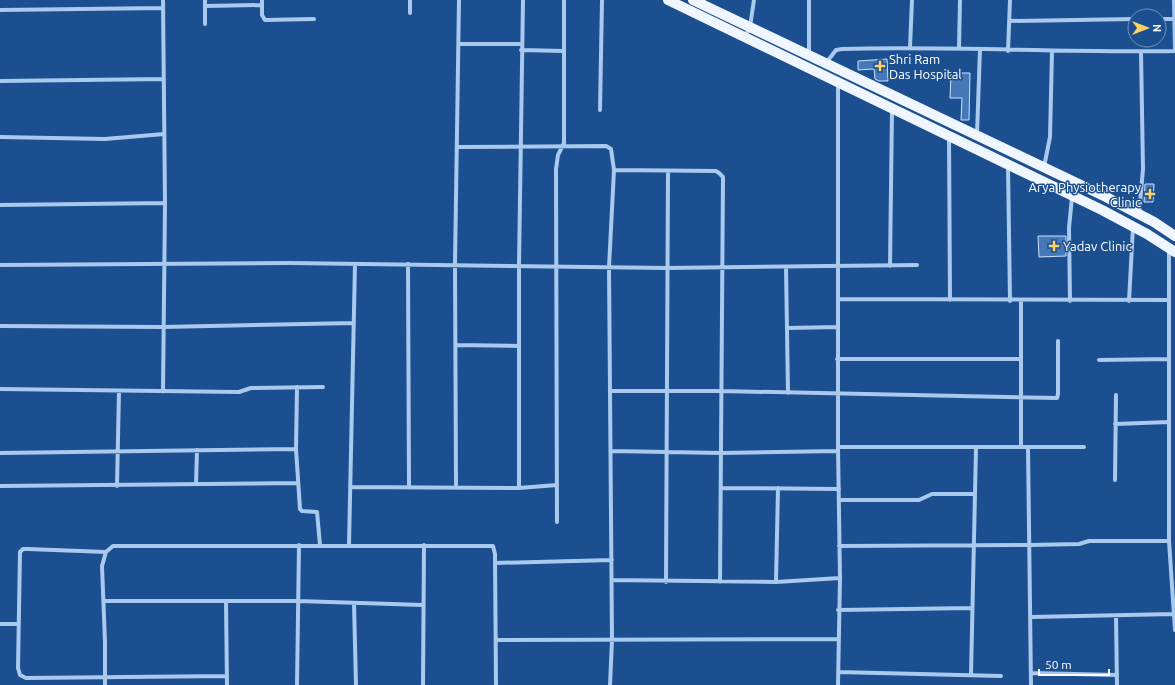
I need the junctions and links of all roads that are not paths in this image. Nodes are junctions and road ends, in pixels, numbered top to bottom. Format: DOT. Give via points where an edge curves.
graph roads {
  1 [pos="163,0"];
  2 [pos="205,0"];
  3 [pos="262,0"];
  4 [pos="410,0"];
  5 [pos="459,0"];
  6 [pos="523,0"];
  7 [pos="564,0"];
  8 [pos="602,0"];
  9 [pos="668,0"];
  10 [pos="693,0"];
  11 [pos="754,0"];
  12 [pos="809,0"];
  13 [pos="912,0"];
  14 [pos="960,0"];
  15 [pos="1010,0"];
  16 [pos="1174,0"];
  17 [pos="708,4"];
  18 [pos="262,5"];
  19 [pos="205,6"];
  20 [pos="163,8"];
  21 [pos="0,10"];
  22 [pos="410,13"];
  23 [pos="314,19"];
  24 [pos="1127,19"];
  25 [pos="1174,19"];
  26 [pos="1008,20"];
  27 [pos="205,24"];
  28 [pos="750,27"];
  29 [pos="745,38"];
  30 [pos="459,44"];
  31 [pos="522,44"];
  32 [pos="910,47"];
  33 [pos="959,48"];
  34 [pos="980,48"];
  35 [pos="521,50"];
  36 [pos="563,51"];
  37 [pos="1008,51"];
  38 [pos="1175,51"];
  39 [pos="1052,52"];
  40 [pos="1141,52"];
  41 [pos="809,54"];
  42 [pos="826,63"];
  43 [pos="164,79"];
  44 [pos="0,81"];
  45 [pos="838,82"];
  46 [pos="892,109"];
  47 [pos="600,110"];
  48 [pos="164,134"];
  49 [pos="977,135"];
  50 [pos="949,136"];
  51 [pos="0,137"];
  52 [pos="563,145"];
  53 [pos="520,146"];
  54 [pos="457,147"];
  55 [pos="1008,165"];
  56 [pos="1044,167"];
  57 [pos="614,170"];
  58 [pos="668,172"];
  59 [pos="1072,196"];
  60 [pos="165,203"];
  61 [pos="0,205"];
  62 [pos="1139,214"];
  63 [pos="1133,226"];
  64 [pos="1175,236"];
  65 [pos="1172,250"];
  66 [pos="164,263"];
  67 [pos="355,264"];
  68 [pos="408,264"];
  69 [pos="455,264"];
  70 [pos="0,265"];
  71 [pos="916,265"];
  72 [pos="519,266"];
  73 [pos="838,266"];
  74 [pos="890,266"];
  75 [pos="556,267"];
  76 [pos="609,267"];
  77 [pos="722,267"];
  78 [pos="786,267"];
  79 [pos="667,268"];
  80 [pos="838,299"];
  81 [pos="950,300"];
  82 [pos="1168,300"];
  83 [pos="1010,301"];
  84 [pos="1021,301"];
  85 [pos="1070,301"];
  86 [pos="1129,301"];
  87 [pos="354,323"];
  88 [pos="0,326"];
  89 [pos="163,327"];
  90 [pos="838,327"];
  91 [pos="787,328"];
  92 [pos="1058,341"];
  93 [pos="456,345"];
  94 [pos="519,346"];
  95 [pos="837,359"];
  96 [pos="1020,359"];
  97 [pos="1168,359"];
  98 [pos="1099,360"];
  99 [pos="297,387"];
  100 [pos="323,387"];
  101 [pos="0,389"];
  102 [pos="119,391"];
  103 [pos="611,391"];
  104 [pos="721,391"];
  105 [pos="163,392"];
  106 [pos="667,392"];
  107 [pos="788,393"];
  108 [pos="838,394"];
  109 [pos="1116,395"];
  110 [pos="1021,398"];
  111 [pos="1169,422"];
  112 [pos="1115,424"];
  113 [pos="1028,447"];
  114 [pos="1084,447"];
  115 [pos="976,448"];
  116 [pos="1021,448"];
  117 [pos="296,449"];
  118 [pos="838,449"];
  119 [pos="197,450"];
  120 [pos="611,451"];
  121 [pos="117,452"];
  122 [pos="0,453"];
  123 [pos="667,453"];
  124 [pos="722,453"];
  125 [pos="1115,480"];
  126 [pos="298,483"];
  127 [pos="196,484"];
  128 [pos="557,485"];
  129 [pos="0,486"];
  130 [pos="117,486"];
  131 [pos="456,486"];
  132 [pos="350,487"];
  133 [pos="409,487"];
  134 [pos="519,488"];
  135 [pos="721,488"];
  136 [pos="778,488"];
  137 [pos="839,489"];
  138 [pos="975,494"];
  139 [pos="839,500"];
  140 [pos="557,522"];
  141 [pos="1169,541"];
  142 [pos="299,545"];
  143 [pos="320,545"];
  144 [pos="349,545"];
  145 [pos="424,545"];
  146 [pos="974,545"];
  147 [pos="1030,545"];
  148 [pos="839,546"];
  149 [pos="106,552"];
  150 [pos="612,560"];
  151 [pos="495,563"];
  152 [pos="840,578"];
  153 [pos="612,580"];
  154 [pos="666,582"];
  155 [pos="720,582"];
  156 [pos="776,582"];
  157 [pos="1174,594"];
  158 [pos="104,601"];
  159 [pos="226,601"];
  160 [pos="298,601"];
  161 [pos="354,603"];
  162 [pos="423,605"];
  163 [pos="972,608"];
  164 [pos="838,610"];
  165 [pos="1174,614"];
  166 [pos="1030,616"];
  167 [pos="1116,616"];
  168 [pos="0,624"];
  169 [pos="18,624"];
  170 [pos="1175,630"];
  171 [pos="839,639"];
  172 [pos="496,640"];
  173 [pos="612,640"];
  174 [pos="838,672"];
  175 [pos="1031,673"];
  176 [pos="971,675"];
  177 [pos="1117,675"];
  178 [pos="227,676"];
  179 [pos="1001,676"];
  180 [pos="105,677"];
  181 [pos="104,685"];
  182 [pos="227,685"];
  183 [pos="298,685"];
  184 [pos="356,685"];
  185 [pos="423,685"];
  186 [pos="496,685"];
  187 [pos="610,685"];
  188 [pos="838,685"];
  189 [pos="1031,685"];
  190 [pos="1117,685"];
  1 -- 20 [label="street"];
  2 -- 19 [label="street"];
  3 -- 18 [label="street"];
  4 -- 22 [label="street"];
  5 -- 30 [label="street"];
  6 -- 31 [label="street"];
  7 -- 36 [label="street"];
  8 -- 47 [label="street"];
  9 -- 29 [label="main road"];
  10 -- 17 [label="main road"];
  11 -- 28 [label="street"];
  12 -- 41 [label="street"];
  13 -- 32 [label="street"];
  14 -- 33 [label="street"];
  15 -- 26 [label="street"];
  16 -- 25 [label="street"];
  17 -- 28 [label="main road"];
  18 -- 19 [label="street"];
  18 -- 23 [label="street" via="265,20"];
  19 -- 27 [label="street"];
  20 -- 21 [label="street"];
  20 -- 43 [label="street"];
  24 -- 26 [label="street"];
  25 -- 38 [label="street"];
  26 -- 37 [label="street"];
  28 -- 29 [label="street"];
  28 -- 41 [label="main road"];
  29 -- 45 [label="main road"];
  30 -- 31 [label="street"];
  30 -- 54 [label="street"];
  31 -- 35 [label="street"];
  32 -- 33 [label="street"];
  32 -- 42 [label="street" via="839,49"];
  33 -- 34 [label="street"];
  34 -- 37 [label="street"];
  34 -- 49 [label="street"];
  35 -- 36 [label="street"];
  35 -- 53 [label="street"];
  36 -- 52 [label="street"];
  37 -- 39 [label="street"];
  38 -- 40 [label="street"];
  39 -- 40 [label="street"];
  39 -- 56 [label="street" via="1050,137"];
  40 -- 62 [label="street" via="1143,169"];
  41 -- 42 [label="main road"];
  42 -- 49 [label="main road"];
  43 -- 44 [label="street"];
  43 -- 48 [label="street"];
  45 -- 46 [label="main road"];
  45 -- 73 [label="street"];
  46 -- 50 [label="main road"];
  46 -- 74 [label="street"];
  48 -- 51 [label="street" via="106,139"];
  48 -- 60 [label="street"];
  49 -- 56 [label="main road"];
  50 -- 55 [label="main road"];
  50 -- 81 [label="street"];
  52 -- 53 [label="street"];
  52 -- 57 [label="street" via="609,147"];
  52 -- 75 [label="street" via="556,169"];
  53 -- 54 [label="street"];
  53 -- 72 [label="street"];
  54 -- 69 [label="street"];
  55 -- 59 [label="main road"];
  55 -- 83 [label="street"];
  56 -- 62 [label="main road"];
  57 -- 58 [label="street"];
  57 -- 76 [label="street"];
  58 -- 77 [label="street" via="716,171 722,176"];
  58 -- 79 [label="street"];
  59 -- 63 [label="main road"];
  59 -- 85 [label="street" via="1069,228"];
  60 -- 61 [label="street"];
  60 -- 66 [label="street"];
  62 -- 64 [label="main road"];
  63 -- 65 [label="main road"];
  63 -- 86 [label="street"];
  65 -- 82 [label="street"];
  66 -- 67 [label="street"];
  66 -- 70 [label="street"];
  66 -- 89 [label="street"];
  67 -- 68 [label="street"];
  67 -- 87 [label="street"];
  68 -- 69 [label="street"];
  68 -- 133 [label="street"];
  69 -- 72 [label="street"];
  69 -- 93 [label="street"];
  71 -- 74 [label="street"];
  72 -- 75 [label="street"];
  72 -- 94 [label="street"];
  73 -- 74 [label="street"];
  73 -- 78 [label="street"];
  73 -- 80 [label="street"];
  75 -- 76 [label="street"];
  75 -- 128 [label="street"];
  76 -- 79 [label="street"];
  76 -- 103 [label="street"];
  77 -- 78 [label="street"];
  77 -- 79 [label="street"];
  77 -- 104 [label="street"];
  78 -- 91 [label="street"];
  79 -- 106 [label="street"];
  80 -- 81 [label="street"];
  80 -- 90 [label="street"];
  81 -- 83 [label="street"];
  82 -- 86 [label="street"];
  82 -- 97 [label="street"];
  83 -- 84 [label="street"];
  84 -- 85 [label="street"];
  84 -- 96 [label="street"];
  85 -- 86 [label="street"];
  87 -- 89 [label="street"];
  87 -- 132 [label="street"];
  88 -- 89 [label="street"];
  89 -- 105 [label="street"];
  90 -- 91 [label="street"];
  90 -- 95 [label="street"];
  91 -- 107 [label="street"];
  92 -- 110 [label="street" via="1058,397"];
  93 -- 94 [label="street"];
  93 -- 131 [label="street"];
  94 -- 134 [label="street"];
  95 -- 96 [label="street"];
  95 -- 108 [label="street"];
  96 -- 110 [label="street"];
  97 -- 98 [label="street"];
  97 -- 111 [label="street"];
  99 -- 100 [label="street"];
  99 -- 105 [label="street" via="251,388 239,392"];
  99 -- 117 [label="street"];
  101 -- 102 [label="street"];
  102 -- 105 [label="street"];
  102 -- 121 [label="street"];
  103 -- 106 [label="street"];
  103 -- 120 [label="street"];
  104 -- 106 [label="street"];
  104 -- 107 [label="street"];
  104 -- 124 [label="street"];
  106 -- 123 [label="street"];
  107 -- 108 [label="street"];
  108 -- 110 [label="street"];
  108 -- 118 [label="street"];
  109 -- 112 [label="street"];
  110 -- 116 [label="street"];
  111 -- 112 [label="street"];
  111 -- 141 [label="street"];
  112 -- 125 [label="street"];
  113 -- 114 [label="street"];
  113 -- 116 [label="street"];
  113 -- 147 [label="street"];
  115 -- 116 [label="street"];
  115 -- 118 [label="street"];
  115 -- 138 [label="street"];
  117 -- 119 [label="street"];
  117 -- 126 [label="street"];
  118 -- 124 [label="street"];
  118 -- 137 [label="street"];
  119 -- 121 [label="street"];
  119 -- 127 [label="street"];
  120 -- 123 [label="street"];
  120 -- 150 [label="street"];
  121 -- 122 [label="street"];
  121 -- 130 [label="street"];
  123 -- 124 [label="street"];
  123 -- 154 [label="street"];
  124 -- 135 [label="street"];
  126 -- 127 [label="street"];
  126 -- 143 [label="street" via="301,510 318,513"];
  127 -- 130 [label="street"];
  128 -- 134 [label="street"];
  128 -- 140 [label="street"];
  129 -- 130 [label="street"];
  131 -- 133 [label="street"];
  131 -- 134 [label="street"];
  132 -- 133 [label="street"];
  132 -- 144 [label="street"];
  135 -- 136 [label="street"];
  135 -- 155 [label="street"];
  136 -- 137 [label="street"];
  136 -- 156 [label="street"];
  137 -- 139 [label="street"];
  138 -- 139 [label="street" via="932,494 919,500"];
  138 -- 146 [label="street"];
  139 -- 148 [label="street"];
  141 -- 147 [label="street" via="1089,541 1079,544"];
  141 -- 157 [label="street"];
  142 -- 143 [label="street"];
  142 -- 149 [label="street" via="116,546"];
  142 -- 160 [label="street"];
  143 -- 144 [label="street"];
  144 -- 145 [label="street"];
  145 -- 151 [label="street" via="493,546"];
  145 -- 162 [label="street"];
  146 -- 147 [label="street"];
  146 -- 148 [label="street"];
  146 -- 163 [label="street"];
  147 -- 166 [label="street"];
  148 -- 152 [label="street"];
  149 -- 158 [label="street" via="102,566"];
  149 -- 169 [label="street" via="22,550 19,555"];
  150 -- 151 [label="street"];
  150 -- 153 [label="street"];
  151 -- 172 [label="street"];
  152 -- 156 [label="street"];
  152 -- 164 [label="street"];
  153 -- 154 [label="street"];
  153 -- 173 [label="street"];
  154 -- 155 [label="street"];
  155 -- 156 [label="street"];
  157 -- 165 [label="street"];
  158 -- 159 [label="street"];
  158 -- 180 [label="street"];
  159 -- 160 [label="street"];
  159 -- 178 [label="street"];
  160 -- 161 [label="street"];
  160 -- 183 [label="street"];
  161 -- 162 [label="street"];
  161 -- 184 [label="street"];
  162 -- 185 [label="street"];
  163 -- 164 [label="street"];
  163 -- 176 [label="street"];
  164 -- 171 [label="street"];
  165 -- 167 [label="street"];
  165 -- 170 [label="street"];
  166 -- 167 [label="street"];
  166 -- 175 [label="street"];
  167 -- 177 [label="street"];
  168 -- 169 [label="street"];
  169 -- 180 [label="street" via="18,668 22,676"];
  171 -- 173 [label="street"];
  171 -- 174 [label="street"];
  172 -- 173 [label="street"];
  172 -- 186 [label="street"];
  173 -- 187 [label="street"];
  174 -- 176 [label="street"];
  174 -- 188 [label="street"];
  175 -- 177 [label="street"];
  175 -- 189 [label="street"];
  176 -- 179 [label="street"];
  177 -- 190 [label="street"];
  178 -- 180 [label="street"];
  178 -- 182 [label="street"];
  180 -- 181 [label="street"];
}
